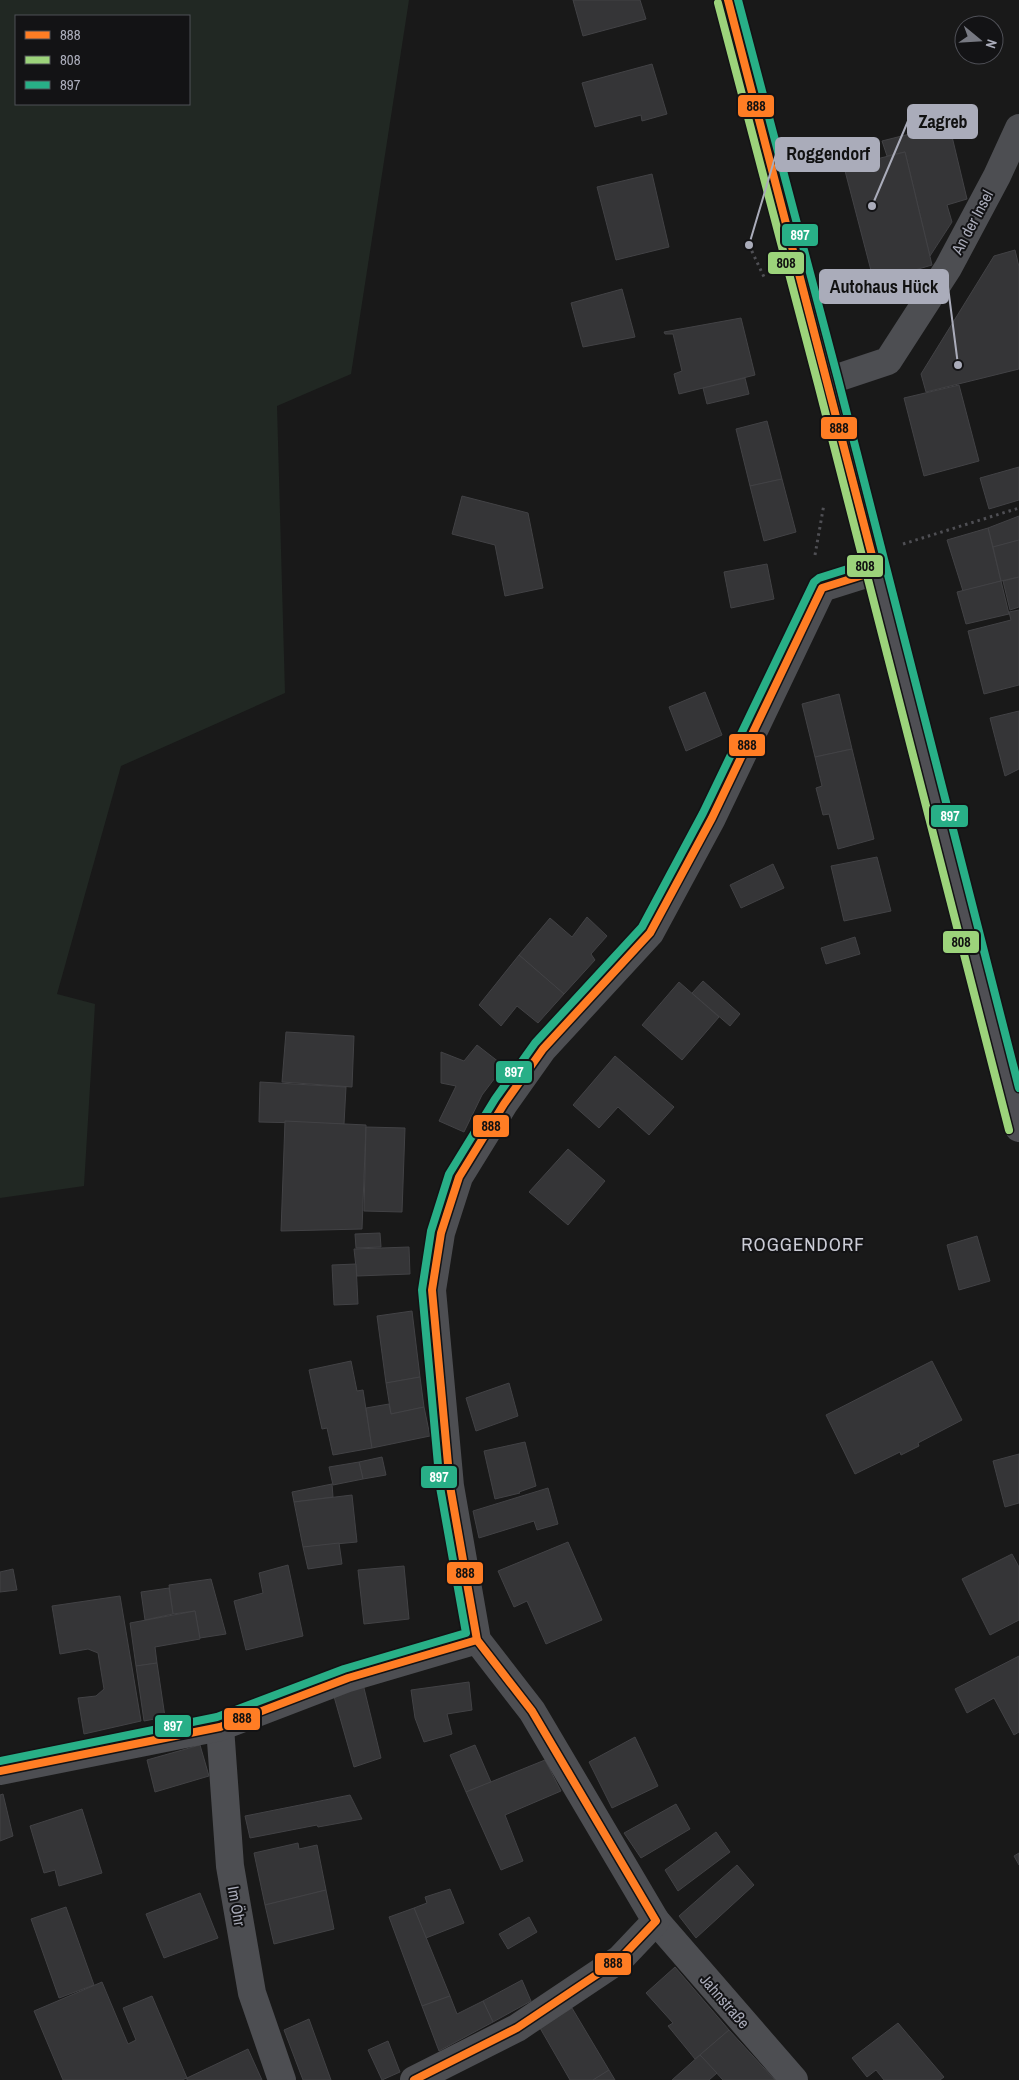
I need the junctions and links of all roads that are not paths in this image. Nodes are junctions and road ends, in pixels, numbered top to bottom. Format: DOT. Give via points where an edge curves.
graph roads {
  1 [pos="728,0"];
  2 [pos="1019,128"];
  3 [pos="828,381"];
  4 [pos="876,571"];
  5 [pos="1019,1128"];
  6 [pos="476,1640"];
  7 [pos="220,1727"];
  8 [pos="0,1771"];
  9 [pos="656,1921"];
  10 [pos="282,2080"];
  11 [pos="414,2080"];
  12 [pos="794,2080"];
  1 -- 3 [label="main road"];
  2 -- 3 [label="street, An der Insel" via="948,268 888,361"];
  3 -- 4 [label="main road"];
  4 -- 5 [label="main road"];
  4 -- 6 [label="street" via="822,588 712,818 650,933 543,1049 459,1177 441,1233 432,1290 450,1486"];
  6 -- 7 [label="street" via="348,1678"];
  6 -- 9 [label="street, Jahnstraße" via="532,1711"];
  7 -- 8 [label="street"];
  7 -- 10 [label="street, Im Öhr" via="230,1866 252,1994"];
  9 -- 11 [label="street" via="620,1960 517,2028"];
  9 -- 12 [label="street, Jahnstraße"];
}
